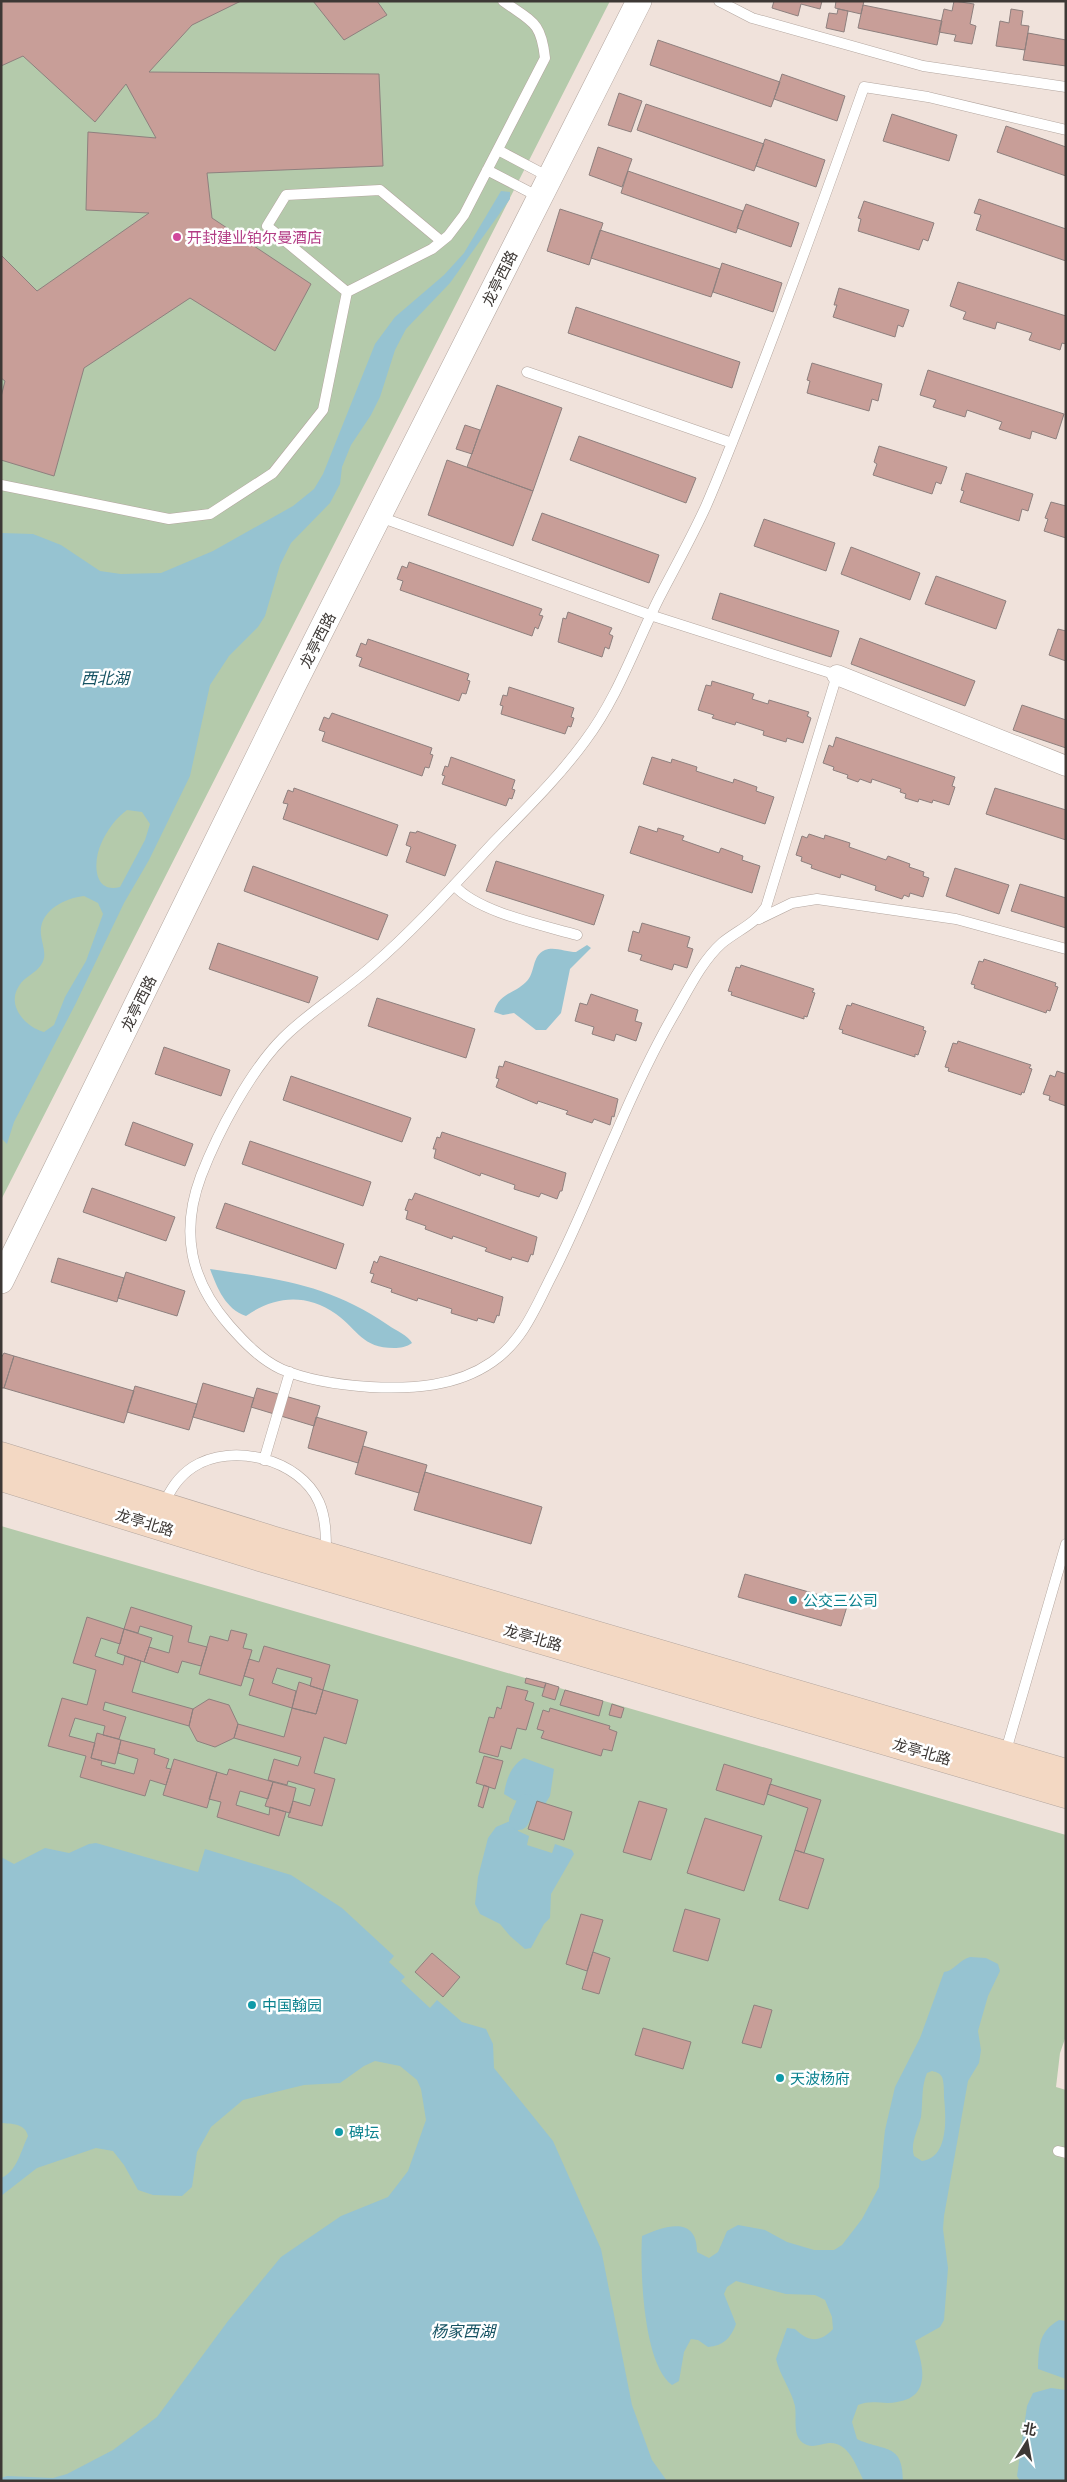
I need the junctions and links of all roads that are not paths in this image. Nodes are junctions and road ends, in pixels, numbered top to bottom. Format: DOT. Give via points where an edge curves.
graph roads {
  1 [pos="503,1"];
  2 [pos="522,1"];
  3 [pos="639,1"];
  4 [pos="719,1"];
  5 [pos="517,11"];
  6 [pos="1066,87"];
  7 [pos="1066,130"];
  8 [pos="498,150"];
  9 [pos="487,170"];
  10 [pos="544,187"];
  11 [pos="441,242"];
  12 [pos="347,292"];
  13 [pos="527,372"];
  14 [pos="732,443"];
  15 [pos="1,485"];
  16 [pos="380,517"];
  17 [pos="650,615"];
  18 [pos="837,675"];
  19 [pos="1066,766"];
  20 [pos="454,885"];
  21 [pos="758,920"];
  22 [pos="576,936"];
  23 [pos="1066,949"];
  24 [pos="1,1281"];
  25 [pos="290,1372"];
  26 [pos="1,1456"];
  27 [pos="264,1460"];
  28 [pos="1,1477"];
  29 [pos="162,1506"];
  30 [pos="1066,1544"];
  31 [pos="326,1556"];
  32 [pos="1005,1755"];
  33 [pos="1066,1773"];
  34 [pos="1066,1794"];
  1 -- 5 [label="lane"];
  2 -- 5 [label="lane"];
  3 -- 10 [label="street, 龙亭西路"];
  4 -- 6 [label="lane" via="752,18 923,66"];
  5 -- 8 [label="lane" via="537,26 542,35 545,58"];
  7 -- 14 [label="lane" via="928,97 864,87 794,285"];
  8 -- 9 [label="lane"];
  8 -- 10 [label="lane"];
  9 -- 10 [label="lane"];
  9 -- 11 [label="lane" via="464,215"];
  10 -- 16 [label="street, 龙亭西路"];
  11 -- 12 [label="lane"];
  11 -- 12 [label="lane" via="380,190 286,195 267,226"];
  12 -- 15 [label="lane" via="323,410 273,473 210,514 170,519"];
  13 -- 14 [label="lane"];
  14 -- 17 [label="lane" via="704,510"];
  16 -- 17 [label="lane"];
  16 -- 24 [label="street, 龙亭西路" via="293,686"];
  17 -- 18 [label="lane"];
  17 -- 20 [label="lane" via="611,702 588,737 566,766"];
  18 -- 19 [label="street"];
  18 -- 21 [label="lane" via="766,907"];
  20 -- 22 [label="lane" via="481,905"];
  20 -- 25 [label="lane" via="374,965 287,1034 267,1056 218,1138 200,1179 192,1211 190,1239 199,1283 214,1308 252,1350"];
  21 -- 23 [label="lane" via="792,903 817,899 956,919"];
  21 -- 25 [label="lane" via="718,947 673,1016 617,1130 578,1226 529,1323 515,1342 491,1363 462,1378 411,1389 329,1383"];
  25 -- 27 [label="lane"];
  26 -- 29 [label="main road, 龙亭北路"];
  27 -- 29 [label="lane" via="232,1456 194,1466 174,1482"];
  27 -- 31 [label="lane" via="295,1473 319,1501 326,1524"];
  28 -- 34 [label="main road, 龙亭北路" via="266,1559"];
  29 -- 31 [label="main road, 龙亭北路"];
  30 -- 32 [label="lane"];
  31 -- 32 [label="main road, 龙亭北路"];
  32 -- 33 [label="main road, 龙亭北路"];
}
